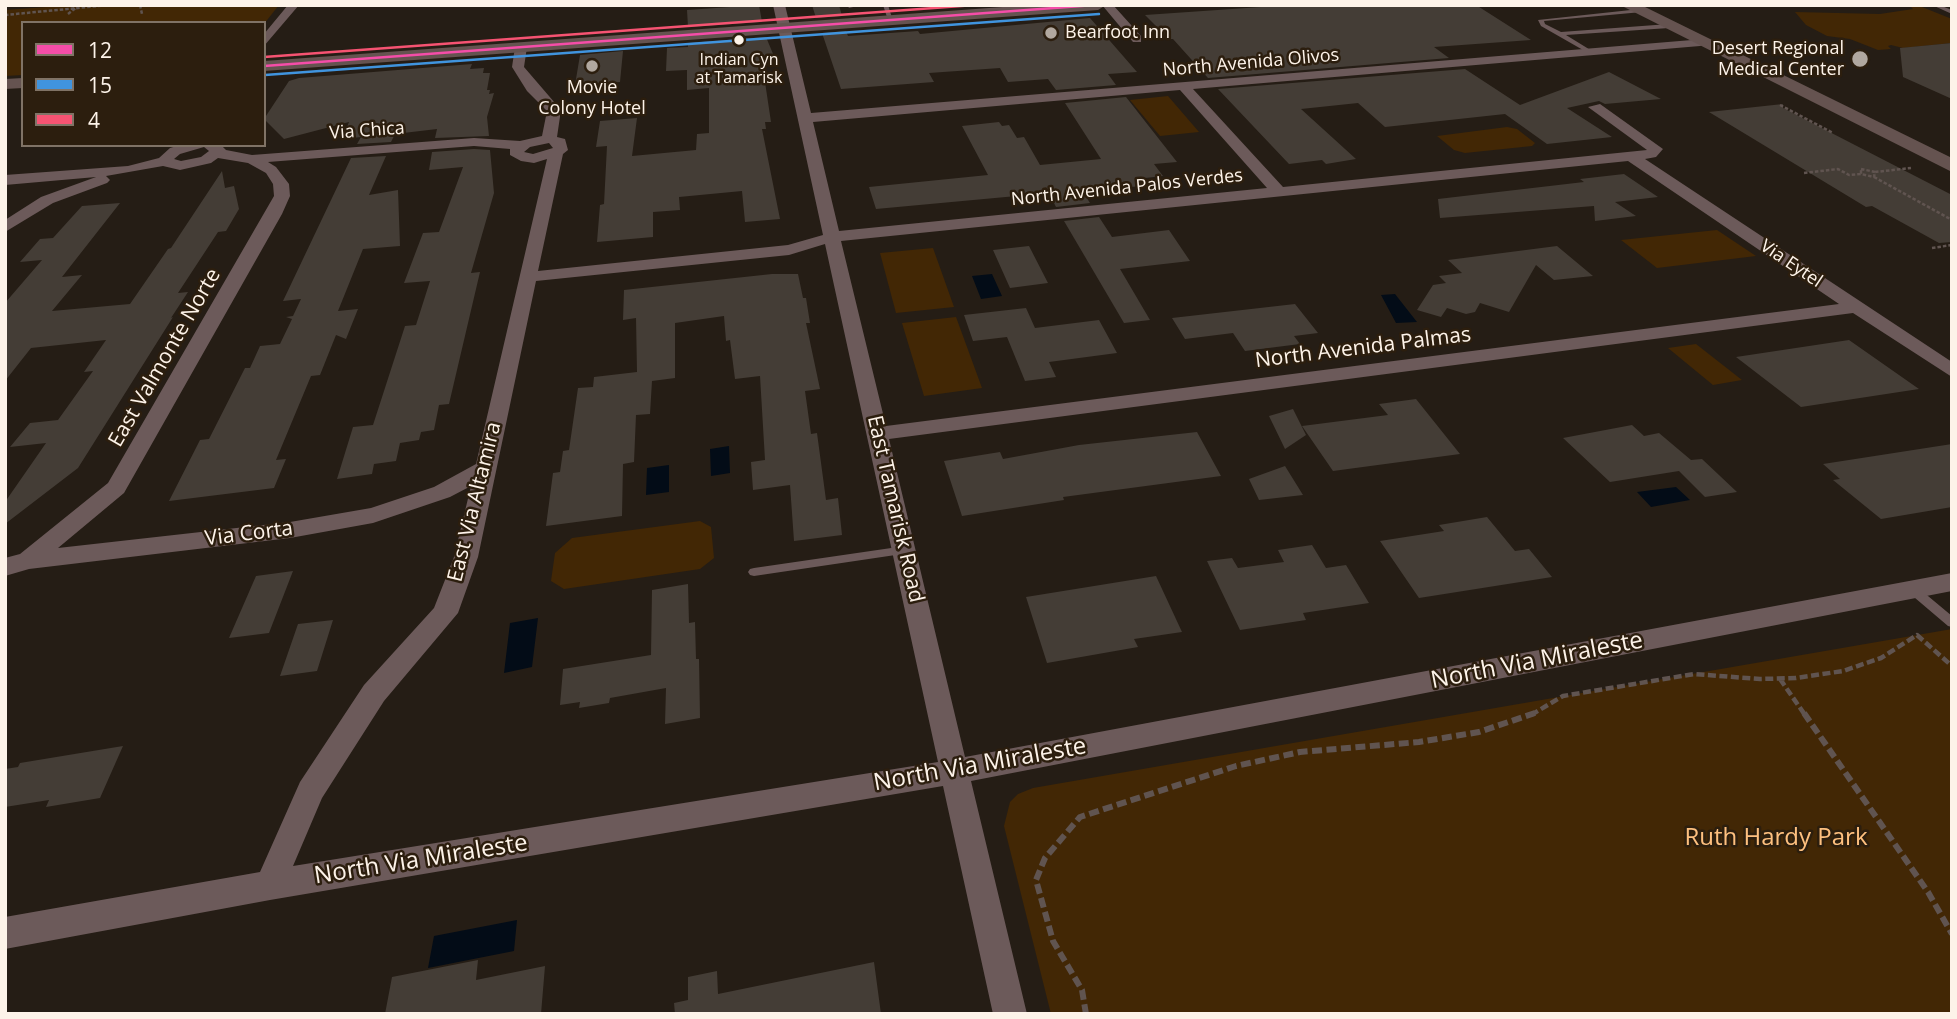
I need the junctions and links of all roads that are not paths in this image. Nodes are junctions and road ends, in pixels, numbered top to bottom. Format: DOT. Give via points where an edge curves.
graph roads {
  1 [pos="294,5"];
  2 [pos="779,5"];
  3 [pos="860,5"];
  4 [pos="1098,5"];
  5 [pos="1107,5"];
  6 [pos="1934,5"];
  7 [pos="849,6"];
  8 [pos="1634,8"];
  9 [pos="1952,12"];
  10 [pos="888,13"];
  11 [pos="1669,26"];
  12 [pos="784,28"];
  13 [pos="1560,34"];
  14 [pos="1137,39"];
  15 [pos="266,40"];
  16 [pos="1700,42"];
  17 [pos="521,47"];
  18 [pos="1590,51"];
  19 [pos="266,66"];
  20 [pos="1183,86"];
  21 [pos="1595,107"];
  22 [pos="806,118"];
  23 [pos="549,139"];
  24 [pos="520,145"];
  25 [pos="189,147"];
  26 [pos="213,149"];
  27 [pos="556,153"];
  28 [pos="1631,156"];
  29 [pos="253,159"];
  30 [pos="164,161"];
  31 [pos="1952,166"];
  32 [pos="128,170"];
  33 [pos="275,176"];
  34 [pos="5,180"];
  35 [pos="1279,192"];
  36 [pos="5,228"];
  37 [pos="833,237"];
  38 [pos="528,277"];
  39 [pos="1855,306"];
  40 [pos="1952,371"];
  41 [pos="878,434"];
  42 [pos="484,469"];
  43 [pos="905,550"];
  44 [pos="28,560"];
  45 [pos="5,567"];
  46 [pos="754,572"];
  47 [pos="1952,582"];
  48 [pos="1912,590"];
  49 [pos="1952,623"];
  50 [pos="957,771"];
  51 [pos="270,885"];
  52 [pos="5,933"];
  53 [pos="1010,1014"];
  1 -- 15 [label="street"];
  2 -- 12 [label="street, East Tamarisk Road"];
  3 -- 7 [label="lane"];
  4 -- 10 [label="main road"];
  5 -- 14 [label="street"];
  6 -- 9 [label="lane"];
  8 -- 11 [label="main road"];
  8 -- 13 [label="lane" via="1541,20"];
  10 -- 12 [label="main road"];
  11 -- 13 [label="lane"];
  11 -- 16 [label="main road"];
  12 -- 17 [label="main road"];
  12 -- 22 [label="street, East Tamarisk Road"];
  13 -- 18 [label="lane"];
  16 -- 18 [label="street, North Avenida Olivos"];
  16 -- 31 [label="main road"];
  17 -- 19 [label="main road"];
  17 -- 23 [label="street" via="517,67 554,110"];
  18 -- 20 [label="street, North Avenida Olivos"];
  20 -- 22 [label="street, North Avenida Olivos"];
  20 -- 35 [label="street"];
  21 -- 28 [label="street, North Avenida Palos Verdes" via="1656,149"];
  22 -- 37 [label="street, East Tamarisk Road"];
  23 -- 24 [label="street"];
  23 -- 27 [label="street" via="563,144"];
  24 -- 27 [label="street" via="515,152 521,157"];
  24 -- 29 [label="street, Via Chica" via="474,142"];
  25 -- 30 [label="street, Via Chica"];
  26 -- 29 [label="street, Via Chica"];
  26 -- 30 [label="street, Via Chica" via="189,165"];
  27 -- 38 [label="street, East Via Altamira"];
  28 -- 35 [label="street, North Avenida Palos Verdes"];
  28 -- 39 [label="street, Via Eytel"];
  29 -- 33 [label="street, East Valmonte Norte"];
  30 -- 32 [label="street, Via Chica"];
  32 -- 34 [label="street, Via Chica"];
  32 -- 36 [label="street" via="47,200"];
  33 -- 44 [label="street, East Valmonte Norte" via="282,196 274,214 117,488"];
  35 -- 37 [label="street, North Avenida Palos Verdes"];
  37 -- 38 [label="street, North Avenida Palos Verdes" via="789,250"];
  37 -- 41 [label="street, East Tamarisk Road"];
  38 -- 42 [label="street, East Via Altamira"];
  39 -- 40 [label="street, Via Eytel"];
  39 -- 41 [label="street, North Avenida Palmas"];
  41 -- 43 [label="street, East Tamarisk Road"];
  42 -- 44 [label="street, Via Corta" via="442,492 373,515 290,530"];
  42 -- 51 [label="street, East Via Altamira" via="466,557 445,613 374,693 310,791"];
  43 -- 46 [label="lane"];
  43 -- 50 [label="street, East Tamarisk Road"];
  44 -- 45 [label="street, Via Corta"];
  47 -- 48 [label="street, North Via Miraleste"];
  48 -- 49 [label="lane"];
  48 -- 50 [label="street, North Via Miraleste"];
  50 -- 51 [label="street, North Via Miraleste"];
  50 -- 53 [label="street, East Tamarisk Road"];
  51 -- 52 [label="street, North Via Miraleste"];
}
